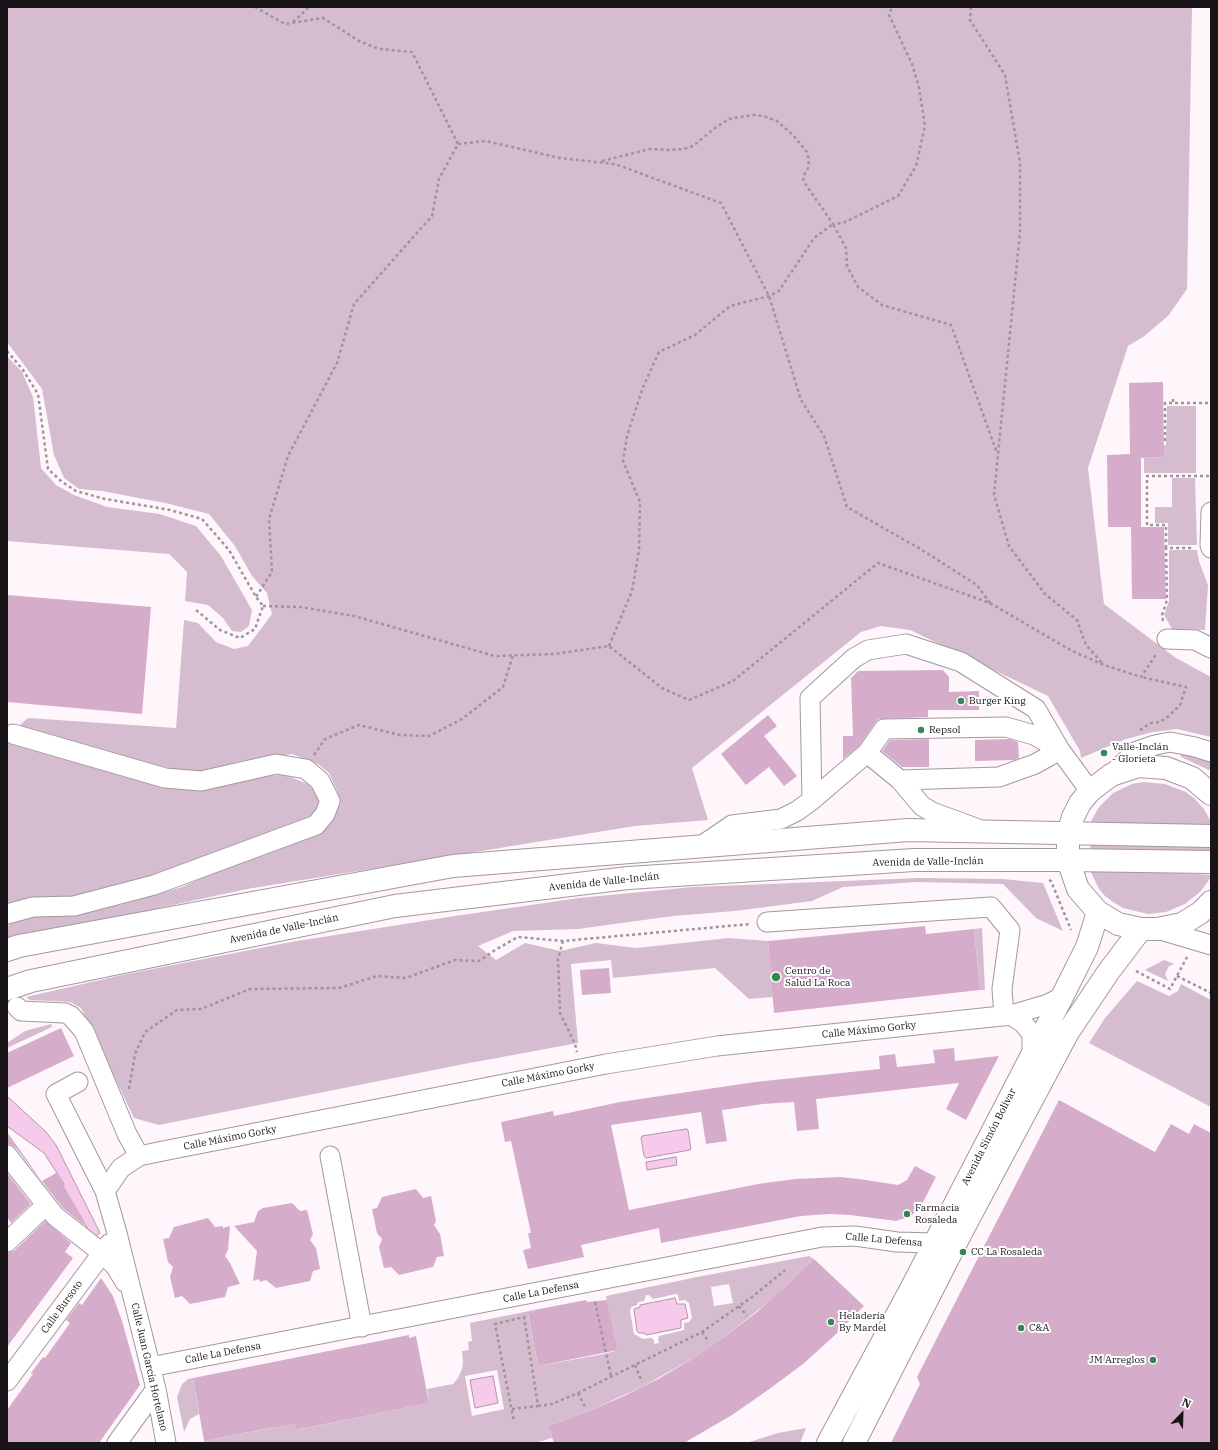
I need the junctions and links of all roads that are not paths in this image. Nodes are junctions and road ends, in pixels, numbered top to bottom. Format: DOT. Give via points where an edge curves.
graph roads {
  1 [pos="1211,512"];
  2 [pos="1204,548"];
  3 [pos="1167,639"];
  4 [pos="1211,648"];
  5 [pos="13,734"];
  6 [pos="1060,750"];
  7 [pos="1211,752"];
  8 [pos="867,753"];
  9 [pos="1111,775"];
  10 [pos="900,780"];
  11 [pos="1090,791"];
  12 [pos="1211,794"];
  13 [pos="812,800"];
  14 [pos="984,831"];
  15 [pos="1068,833"];
  16 [pos="1211,836"];
  17 [pos="701,846"];
  18 [pos="1068,860"];
  19 [pos="1211,862"];
  20 [pos="1211,902"];
  21 [pos="1098,912"];
  22 [pos="7,914"];
  23 [pos="767,922"];
  24 [pos="1149,929"];
  25 [pos="1211,945"];
  26 [pos="7,950"];
  27 [pos="1062,997"];
  28 [pos="12,998"];
  29 [pos="1007,1016"];
  30 [pos="1032,1054"];
  31 [pos="78,1082"];
  32 [pos="7,1155"];
  33 [pos="140,1156"];
  34 [pos="330,1156"];
  35 [pos="105,1191"];
  36 [pos="46,1205"];
  37 [pos="117,1233"];
  38 [pos="9,1235"];
  39 [pos="934,1243"];
  40 [pos="102,1253"];
  41 [pos="131,1292"];
  42 [pos="362,1327"];
  43 [pos="150,1367"];
  44 [pos="7,1381"];
  45 [pos="156,1389"];
  46 [pos="117,1443"];
  47 [pos="166,1443"];
  48 [pos="828,1443"];
  49 [pos="854,1443"];
  1 -- 2 [label="street" via="1210,545"];
  3 -- 4 [label="street" via="1195,640"];
  5 -- 22 [label="street" via="165,778 201,781 276,764 306,769 320,781 330,801 325,814 316,825 154,885 74,906 33,907"];
  6 -- 8 [label="street" via="1034,735 1006,727 927,728 884,729"];
  6 -- 10 [label="street" via="1035,764 999,776"];
  6 -- 11 [label="street"];
  6 -- 13 [label="street" via="1036,710 961,662 906,644 868,650 854,658 810,698"];
  7 -- 9 [label="street" via="1195,746 1170,742 1155,745 1136,752"];
  8 -- 10 [label="street"];
  8 -- 13 [label="street"];
  9 -- 11 [label="main road"];
  9 -- 12 [label="main road" via="1138,766 1166,768 1192,778"];
  10 -- 14 [label="street" via="922,806"];
  11 -- 15 [label="main road" via="1080,803"];
  13 -- 17 [label="street" via="781,818 732,825"];
  14 -- 15 [label="main road"];
  14 -- 17 [label="main road" via="908,830"];
  15 -- 16 [label="main road"];
  15 -- 18 [label="main road"];
  17 -- 26 [label="main road" via="453,866"];
  18 -- 19 [label="main road, Avenida de Valle-Inclán"];
  18 -- 21 [label="main road" via="1078,889"];
  18 -- 28 [label="main road, Avenida de Valle-Inclán" via="914,860 628,878 395,906 32,981"];
  20 -- 24 [label="main road" via="1200,913 1182,924"];
  21 -- 24 [label="main road" via="1118,924"];
  21 -- 27 [label="main road, Avenida Simón Bolivar" via="1087,947"];
  23 -- 29 [label="street" via="991,907 1010,930 1002,989"];
  24 -- 25 [label="street"];
  24 -- 49 [label="main road, Avenida Simón Bolivar" via="1109,971 1068,1032"];
  27 -- 29 [label="street, Calle Máximo Gorky" via="1048,1004"];
  27 -- 30 [label="main road, Avenida Simón Bolivar"];
  28 -- 33 [label="street" via="21,1011 65,1013 84,1031"];
  29 -- 30 [label="street" via="1024,1023 1032,1034"];
  29 -- 33 [label="street, Calle Máximo Gorky" via="717,1046 613,1062"];
  30 -- 39 [label="main road, Avenida Simón Bolivar"];
  31 -- 35 [label="street, Calle Juan García Hortelano" via="56,1094"];
  32 -- 36 [label="street, Calle Juan García Hortelano"];
  33 -- 35 [label="street, Calle Máximo Gorky" via="121,1168"];
  34 -- 42 [label="street"];
  35 -- 37 [label="street, Calle Juan García Hortelano"];
  36 -- 38 [label="street"];
  36 -- 40 [label="street, Calle Juan García Hortelano" via="55,1216"];
  37 -- 40 [label="street, Calle Bursoto"];
  37 -- 41 [label="street, Calle Juan García Hortelano"];
  39 -- 42 [label="street, Calle La Defensa" via="897,1242 855,1236 822,1237"];
  39 -- 48 [label="main road, Avenida Simón Bolivar"];
  40 -- 41 [label="street, Calle Juan García Hortelano" via="116,1267"];
  40 -- 44 [label="street, Calle Bursoto"];
  41 -- 43 [label="street, Calle Juan García Hortelano"];
  42 -- 43 [label="street, Calle La Defensa"];
  43 -- 45 [label="street, Calle Juan García Hortelano"];
  45 -- 46 [label="street"];
  45 -- 47 [label="street, Calle Juan García Hortelano"];
}
